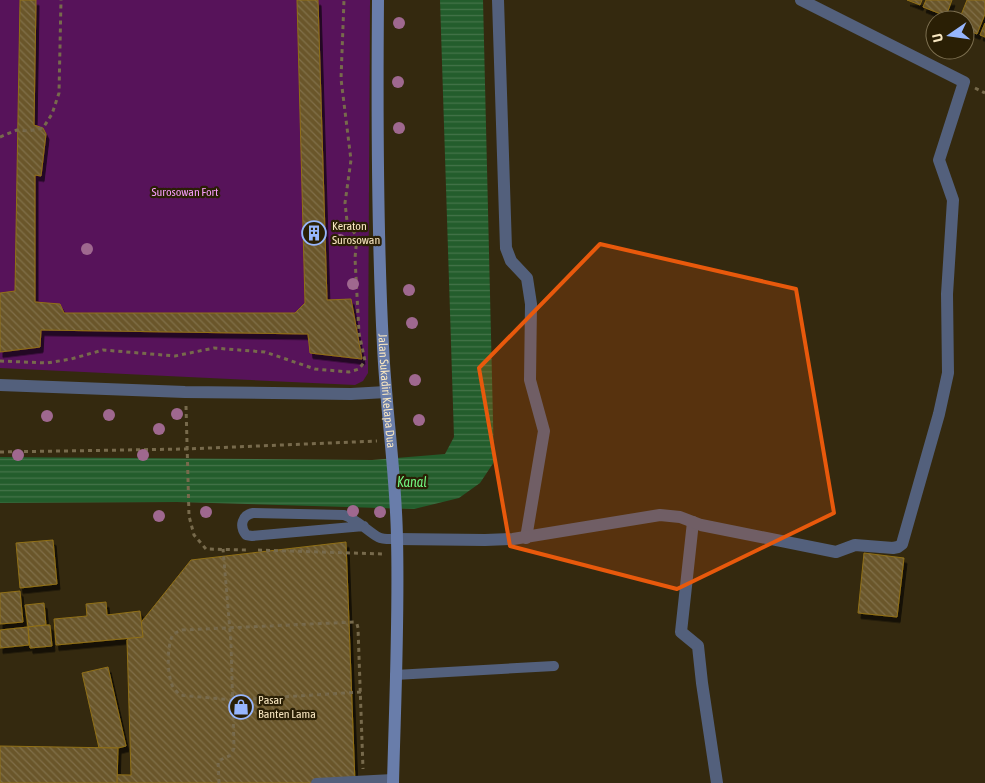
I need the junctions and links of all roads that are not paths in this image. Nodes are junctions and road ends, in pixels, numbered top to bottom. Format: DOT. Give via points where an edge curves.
graph roads {
  1 [pos="378,0"];
  2 [pos="498,0"];
  3 [pos="801,0"];
  4 [pos="0,386"];
  5 [pos="386,392"];
  6 [pos="693,522"];
  7 [pos="364,526"];
  8 [pos="526,538"];
  9 [pos="397,539"];
  10 [pos="554,666"];
  11 [pos="395,675"];
  12 [pos="393,781"];
  13 [pos="316,783"];
  14 [pos="717,783"];
  1 -- 5 [label="main road, Jalan Sukadiri Kelapa Dua" via="377,142"];
  2 -- 8 [label="street" via="506,248 511,261 527,278 531,304 530,380 544,431"];
  3 -- 6 [label="street" via="964,82 939,160 953,200 947,294 948,373 905,540 898,547 855,545 836,552"];
  4 -- 5 [label="street" via="185,392"];
  5 -- 9 [label="main road, Jalan Sukadiri Kelapa Dua"];
  6 -- 8 [label="street" via="660,515"];
  6 -- 14 [label="street" via="681,632 699,648"];
  7 -- 7 [label="lane" via="252,536 246,535 242,526 244,517 253,513 344,515"];
  7 -- 9 [label="lane" via="378,537"];
  8 -- 9 [label="street"];
  9 -- 11 [label="main road, Jalan Sukadiri Kelapa Dua"];
  10 -- 11 [label="lane"];
  11 -- 12 [label="main road, Jalan Sukadiri Kelapa Dua"];
  12 -- 13 [label="lane"];
}
